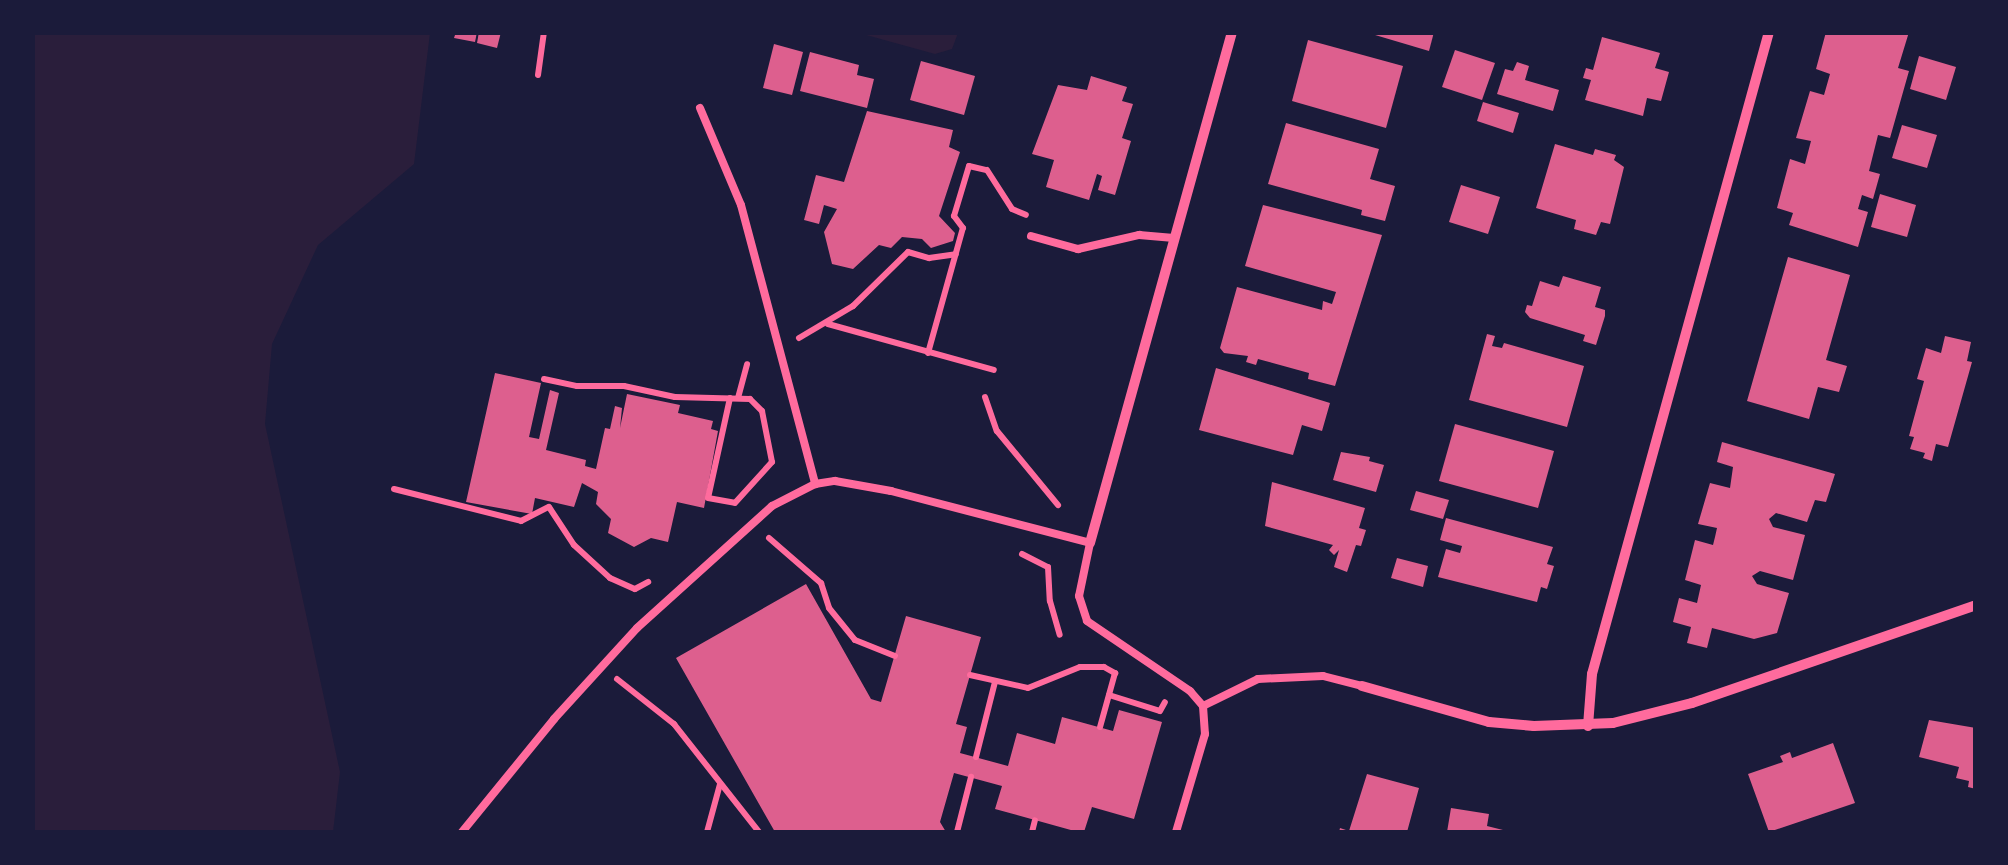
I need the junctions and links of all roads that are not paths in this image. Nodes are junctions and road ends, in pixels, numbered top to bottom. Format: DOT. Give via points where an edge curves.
graph roads {
  1 [pos="1232,32"];
  2 [pos="1769,32"];
  3 [pos="700,108"];
  4 [pos="1031,236"];
  5 [pos="1174,238"];
  6 [pos="814,484"];
  7 [pos="1090,543"];
  8 [pos="1976,604"];
  9 [pos="1362,686"];
  10 [pos="1203,706"];
  11 [pos="1588,726"];
  12 [pos="462,832"];
  13 [pos="1176,832"];
  1 -- 5 [label="street"];
  2 -- 11 [label="street" via="1592,674"];
  3 -- 6 [label="lane" via="742,205"];
  4 -- 5 [label="lane" via="1078,249 1140,235"];
  5 -- 7 [label="street"];
  6 -- 7 [label="lane" via="892,490"];
  6 -- 12 [label="lane" via="772,506 598,668"];
  7 -- 10 [label="lane" via="1079,596 1088,622"];
  8 -- 11 [label="street" via="1692,703"];
  9 -- 10 [label="lane" via="1323,676 1258,679"];
  9 -- 11 [label="street" via="1490,722"];
  10 -- 13 [label="lane" via="1205,734"];
}
